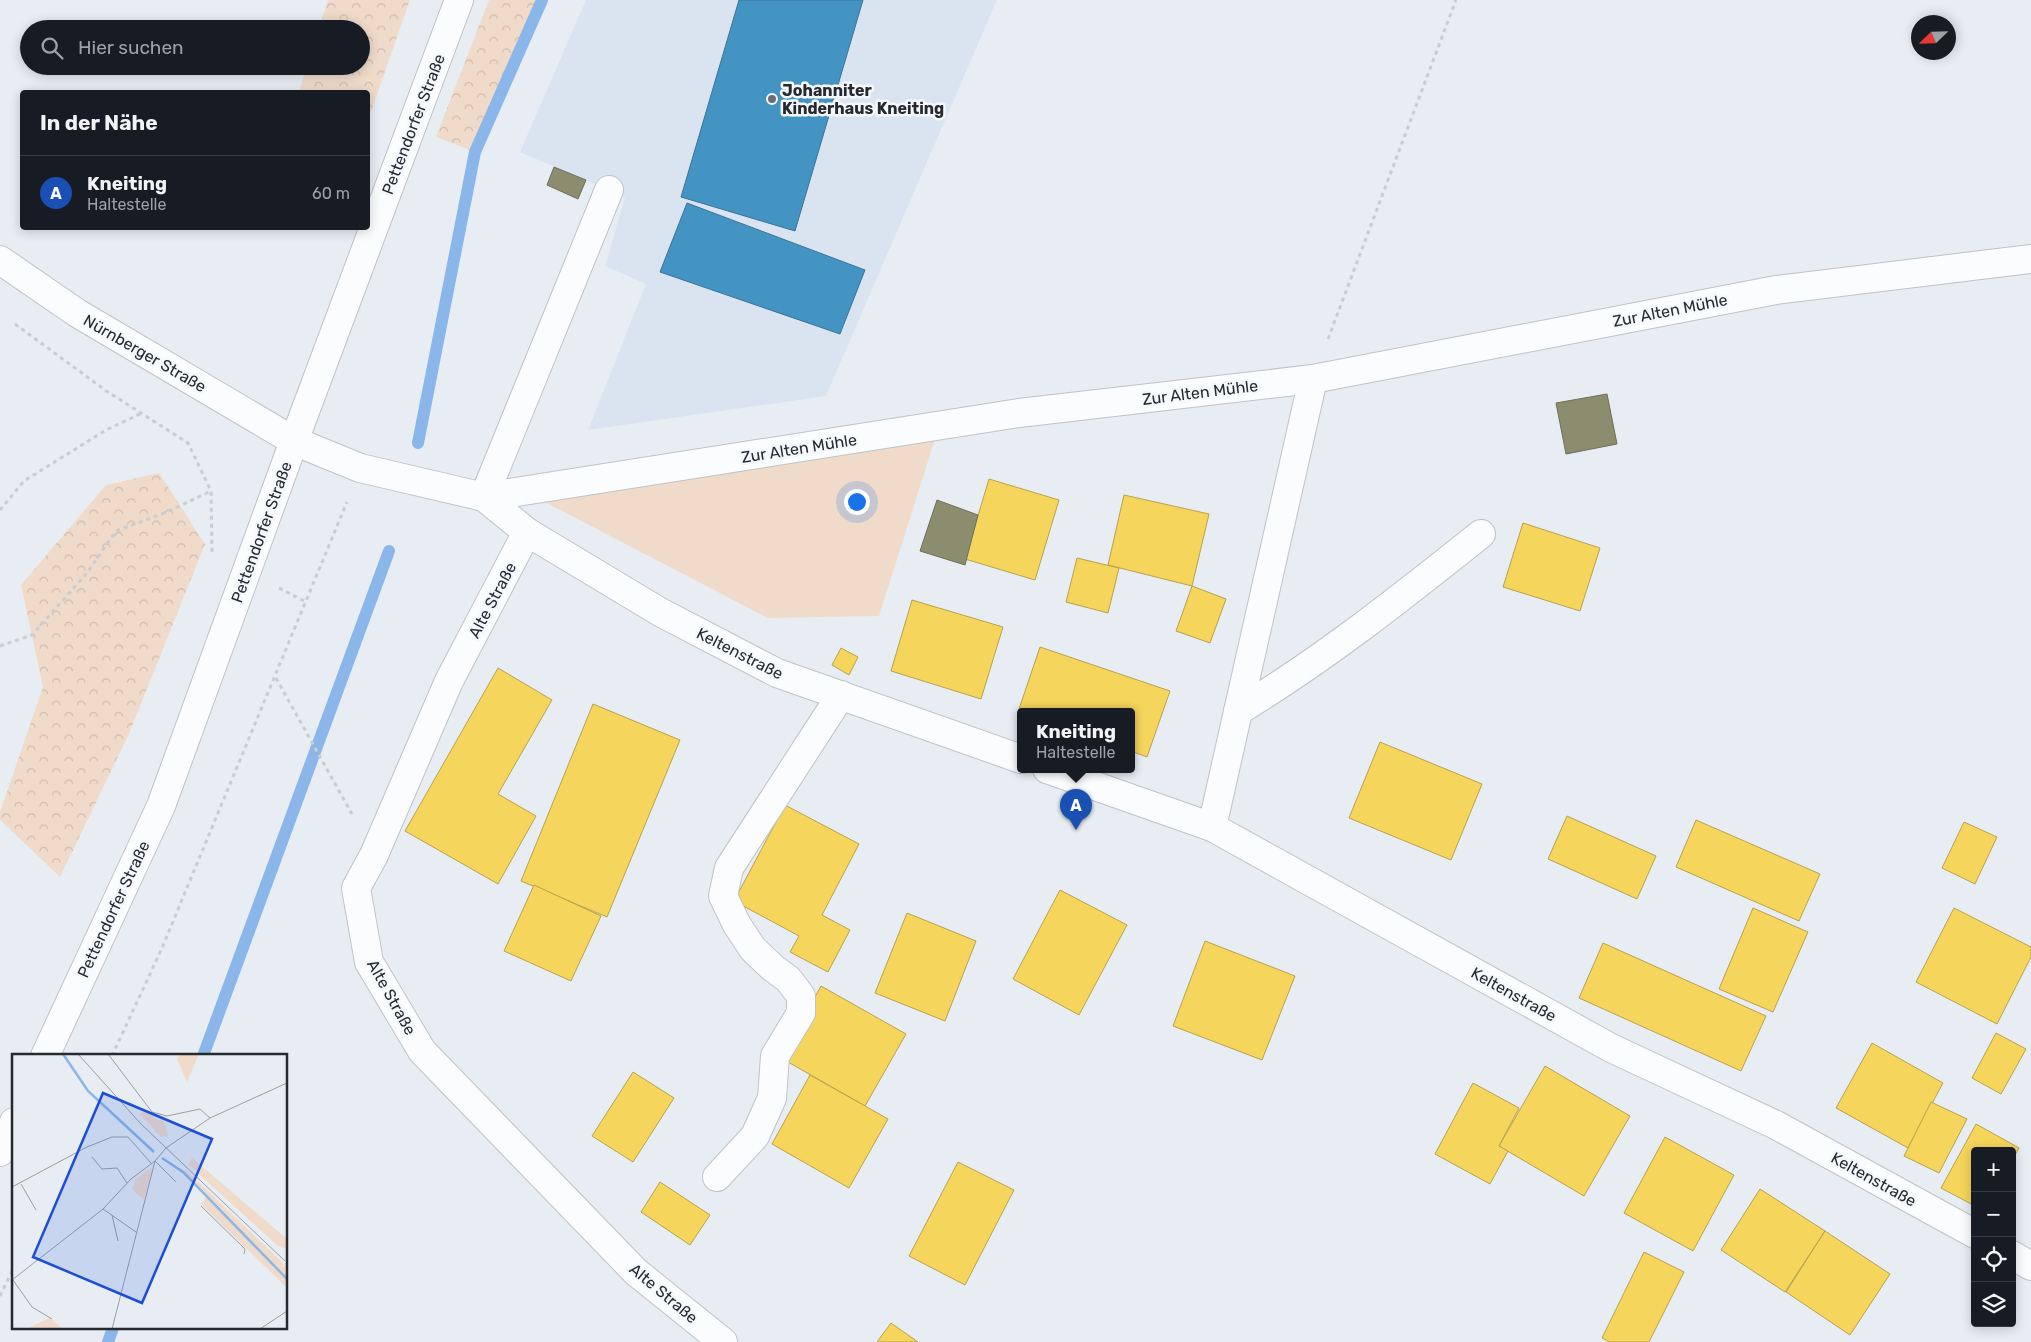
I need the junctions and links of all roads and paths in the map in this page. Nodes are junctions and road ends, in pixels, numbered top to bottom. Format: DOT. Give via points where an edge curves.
graph roads {
  1 [pos="459,0"];
  2 [pos="1456,0"];
  3 [pos="610,190"];
  4 [pos="2031,259"];
  5 [pos="0,260"];
  6 [pos="15,324"];
  7 [pos="1313,380"];
  8 [pos="142,414"];
  9 [pos="294,441"];
  10 [pos="360,468"];
  11 [pos="211,491"];
  12 [pos="484,497"];
  13 [pos="0,510"];
  14 [pos="527,532"];
  15 [pos="1481,534"];
  16 [pos="246,572"];
  17 [pos="306,602"];
  18 [pos="0,646"];
  19 [pos="276,677"];
  20 [pos="841,695"];
  21 [pos="1238,711"];
  22 [pos="1017,758"];
  23 [pos="1058,773"];
  24 [pos="1212,827"];
  25 [pos="374,855"];
  26 [pos="46,1054"];
  27 [pos="113,1054"];
  28 [pos="12,1126"];
  29 [pos="0,1152"];
  30 [pos="717,1177"];
  31 [pos="1971,1232"];
  32 [pos="2016,1257"];
  33 [pos="2031,1266"];
  34 [pos="12,1271"];
  35 [pos="0,1296"];
  36 [pos="723,1342"];
  1 -- 9 [label="street, Pettendorfer Straße"];
  2 -- 7 [label="path"];
  3 -- 12 [label="street"];
  4 -- 7 [label="street, Zur Alten Mühle" via="1776,290"];
  5 -- 9 [label="street, Nürnberger Straße" via="77,314"];
  6 -- 8 [label="path"];
  7 -- 12 [label="street, Zur Alten Mühle" via="1019,413"];
  7 -- 21 [label="street"];
  8 -- 11 [label="path" via="188,443"];
  8 -- 13 [label="path" via="106,430 24,481"];
  9 -- 10 [label="street, Zur Alten Mühle"];
  9 -- 16 [label="street, Pettendorfer Straße"];
  10 -- 12 [label="street, Zur Alten Mühle"];
  10 -- 17 [label="path"];
  11 -- 16 [label="path" via="212,557"];
  11 -- 18 [label="path" via="116,531 87,573 32,635"];
  12 -- 14 [label="street, Keltenstraße"];
  14 -- 20 [label="street, Keltenstraße" via="660,612 777,673"];
  14 -- 25 [label="street, Alte Straße" via="449,681"];
  15 -- 21 [label="street" via="1392,606 1298,675"];
  16 -- 17 [label="path"];
  16 -- 26 [label="street, Pettendorfer Straße" via="161,806"];
  17 -- 19 [label="path"];
  19 -- 25 [label="path"];
  19 -- 27 [label="path" via="162,948"];
  20 -- 22 [label="street, Keltenstraße"];
  20 -- 30 [label="street" via="729,868 722,896 736,926 753,949 788,979 801,996 801,1013 775,1056 772,1098 755,1136"];
  21 -- 24 [label="street"];
  23 -- 24 [label="street, Keltenstraße"];
  24 -- 31 [label="street, Keltenstraße" via="1611,1048 1776,1125"];
  25 -- 36 [label="street, Alte Straße" via="356,888 369,962 422,1051 636,1272"];
  28 -- 29 [label="street"];
  32 -- 33 [label="street"];
  34 -- 35 [label="path"];
}
